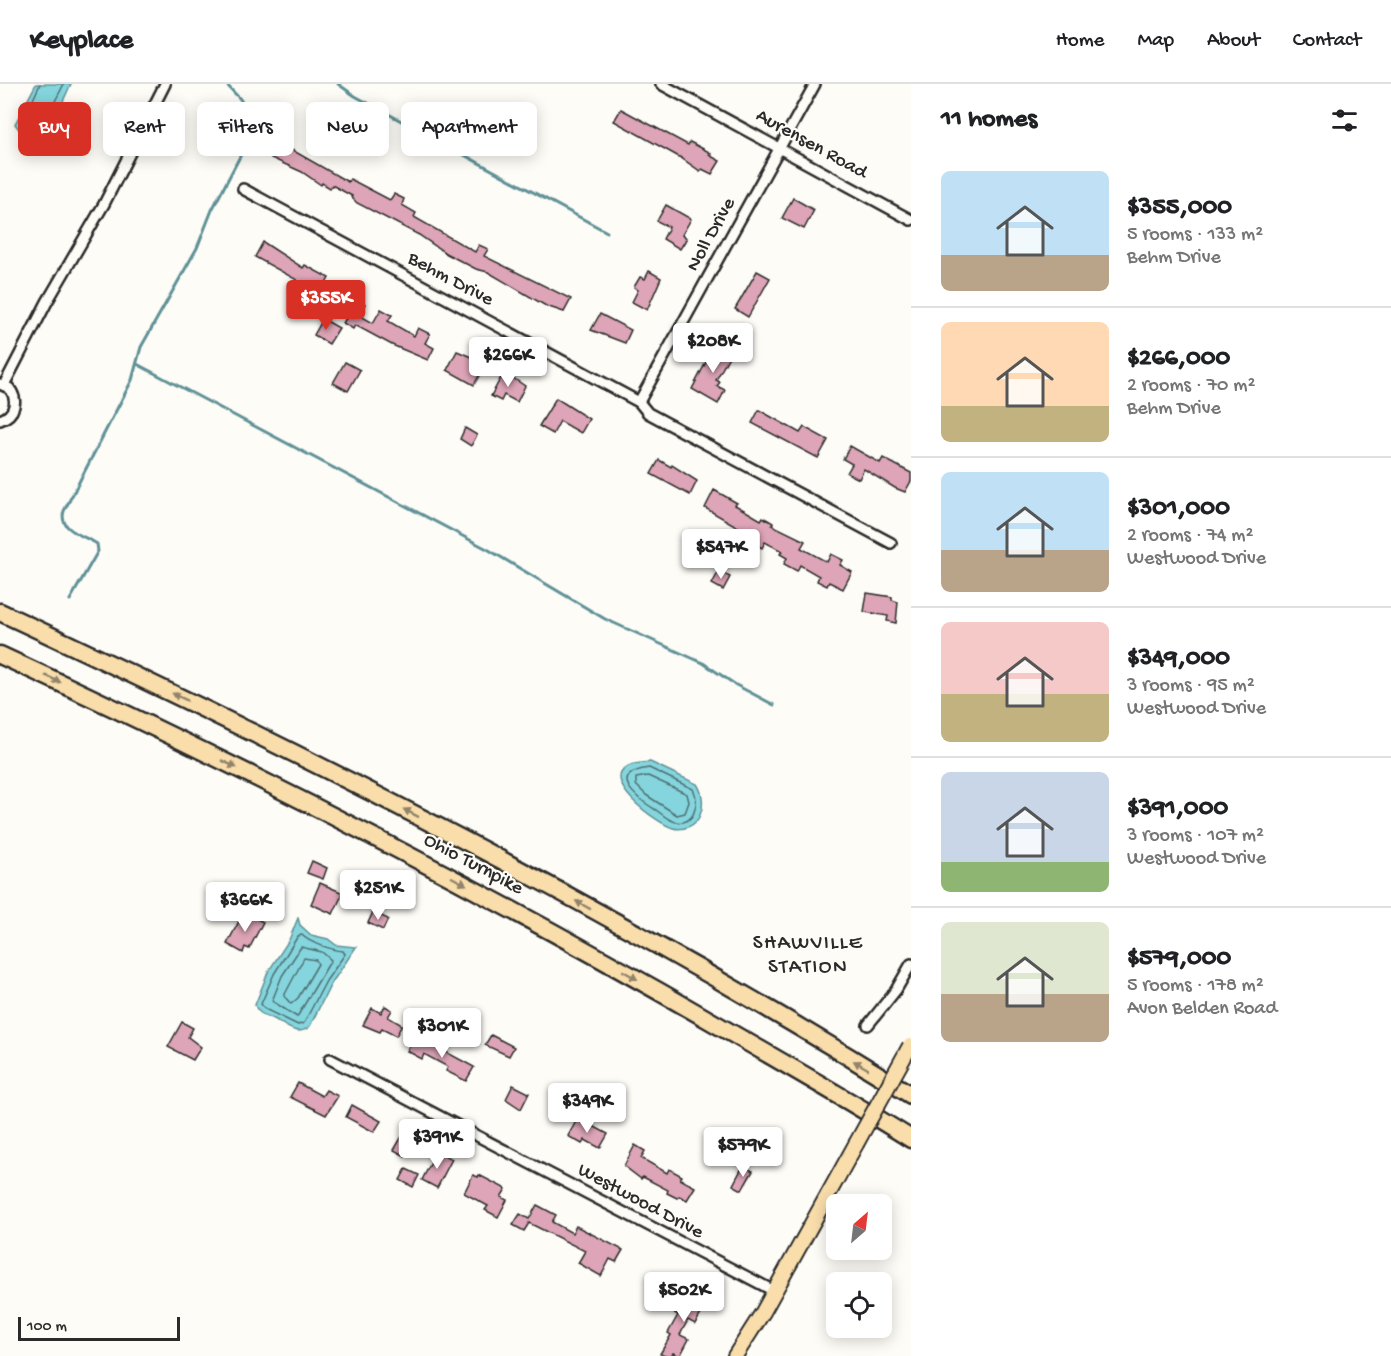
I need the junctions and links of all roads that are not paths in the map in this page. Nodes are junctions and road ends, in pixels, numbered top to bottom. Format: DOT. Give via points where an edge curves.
graph roads {
  1 [pos="165,84"];
  2 [pos="662,84"];
  3 [pos="815,84"];
  4 [pos="781,148"];
  5 [pos="243,189"];
  6 [pos="911,220"];
  7 [pos="2,384"];
  8 [pos="639,402"];
  9 [pos="0,420"];
  10 [pos="891,543"];
  11 [pos="0,612"];
  12 [pos="0,655"];
  13 [pos="911,964"];
  14 [pos="868,1025"];
  15 [pos="910,1045"];
  16 [pos="330,1059"];
  17 [pos="911,1095"];
  18 [pos="911,1139"];
  19 [pos="774,1291"];
  20 [pos="735,1356"];
  1 -- 7 [label="street" via="93,225"];
  2 -- 4 [label="street, Aurensen Road"];
  3 -- 4 [label="street, Noll Drive"];
  4 -- 6 [label="street, Aurensen Road"];
  4 -- 8 [label="street, Noll Drive"];
  5 -- 8 [label="street, Behm Drive"];
  7 -- 9 [label="street" via="12,392 15,402 12,412"];
  8 -- 10 [label="street, Behm Drive" via="648,412"];
  17 -- 11 [label="highway, Ohio Turnpike, one-way" via="719,982 432,823 259,735"];
  12 -- 18 [label="highway, Ohio Turnpike, one-way" via="400,849 610,963"];
  13 -- 14 [label="street"];
  15 -- 19 [label="main road, bridge"];
  16 -- 19 [label="street, Westwood Drive"];
  19 -- 20 [label="main road"];
}
